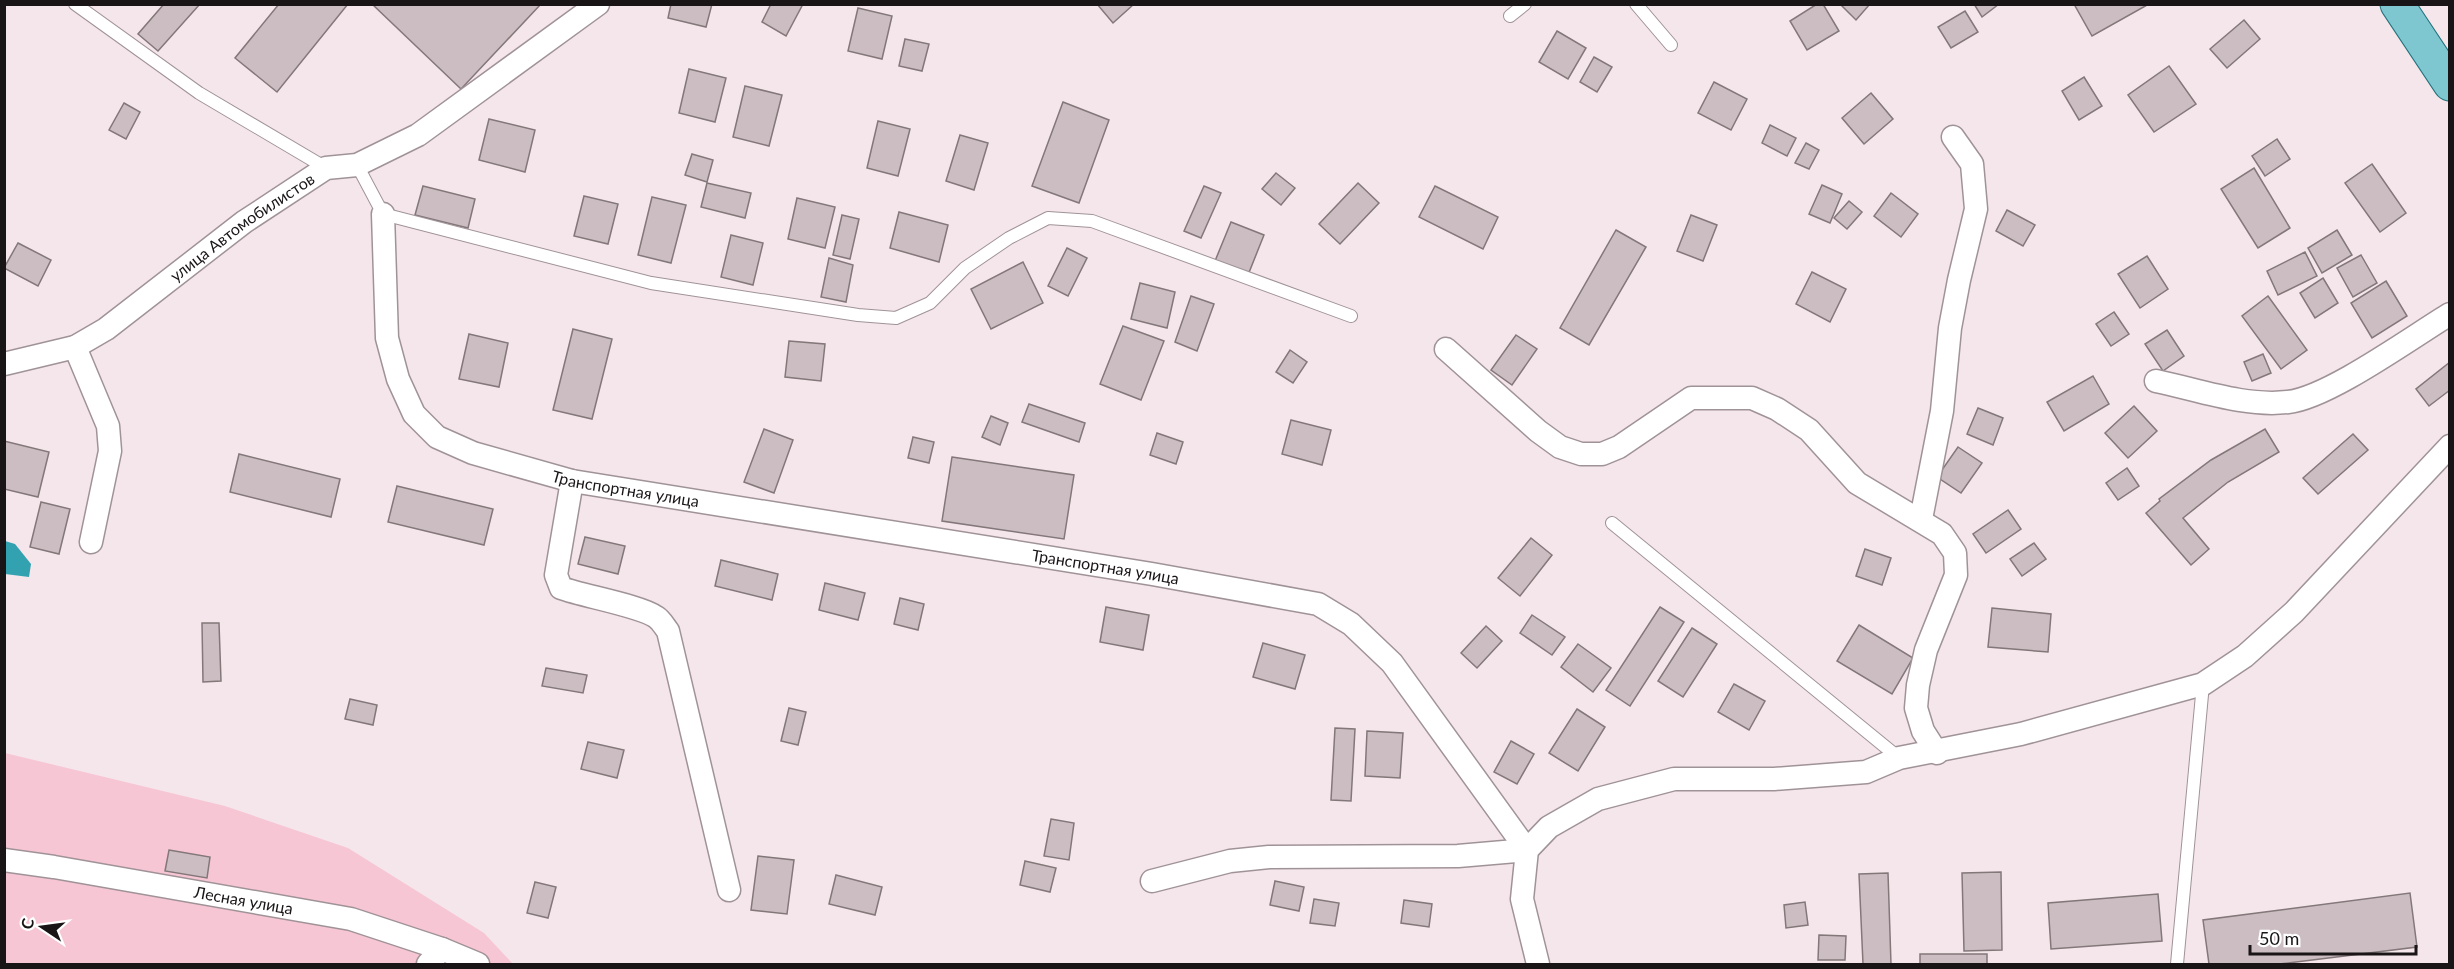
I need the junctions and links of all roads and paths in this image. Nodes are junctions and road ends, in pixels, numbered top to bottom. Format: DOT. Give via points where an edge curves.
graph roads {
  1 [pos="75,4"];
  2 [pos="598,4"];
  3 [pos="1525,4"];
  4 [pos="1636,4"];
  5 [pos="2397,4"];
  6 [pos="1510,16"];
  7 [pos="1671,45"];
  8 [pos="2450,84"];
  9 [pos="1953,137"];
  10 [pos="357,165"];
  11 [pos="326,168"];
  12 [pos="382,214"];
  13 [pos="2450,314"];
  14 [pos="1351,316"];
  15 [pos="75,347"];
  16 [pos="1446,349"];
  17 [pos="4,364"];
  18 [pos="2157,381"];
  19 [pos="2450,446"];
  20 [pos="572,481"];
  21 [pos="1921,519"];
  22 [pos="1612,523"];
  23 [pos="91,542"];
  24 [pos="2203,684"];
  25 [pos="1937,753"];
  26 [pos="1899,758"];
  27 [pos="1527,850"];
  28 [pos="4,860"];
  29 [pos="1152,881"];
  30 [pos="729,890"];
  31 [pos="435,957"];
  32 [pos="478,964"];
  33 [pos="1538,964"];
  34 [pos="2177,964"];
  1 -- 11 [label="lane" via="199,93"];
  2 -- 10 [label="street, улица Автомобилистов" via="418,135"];
  3 -- 6 [label="lane"];
  4 -- 7 [label="lane"];
  5 -- 8 [label="main road"];
  9 -- 21 [label="street" via="1972,164 1976,210 1950,328 1942,411"];
  10 -- 11 [label="street, улица Автомобилистов"];
  10 -- 12 [label="lane"];
  11 -- 15 [label="street, улица Автомобилистов" via="244,222 106,329"];
  12 -- 14 [label="lane" via="651,283 896,318 930,303 965,268 1048,218 1092,221"];
  12 -- 20 [label="street, Транспортная улица" via="387,338 398,379 414,414 437,438 473,453"];
  13 -- 18 [label="street" via="2324,391 2290,402 2257,403"];
  15 -- 17 [label="street, улица Автомобилистов"];
  15 -- 23 [label="street" via="108,426 110,451"];
  16 -- 21 [label="street" via="1538,431 1560,447 1581,454 1602,454 1619,447 1691,398 1752,399 1777,409 1809,430 1857,483"];
  19 -- 24 [label="street" via="2294,612 2245,656"];
  20 -- 27 [label="street, Транспортная улица" via="1318,604 1351,624 1392,663"];
  20 -- 30 [label="street" via="558,553 558,581 561,588 588,598 645,611 657,617 668,631"];
  21 -- 25 [label="street" via="1942,534 1955,553 1956,575 1926,650 1918,685 1916,708 1923,731"];
  22 -- 26 [label="lane"];
  24 -- 25 [label="street"];
  24 -- 34 [label="lane"];
  25 -- 26 [label="street"];
  26 -- 27 [label="street" via="1866,772 1774,779 1674,779 1598,799 1549,827"];
  27 -- 29 [label="street" via="1458,856 1269,857 1230,861"];
  27 -- 33 [label="street" via="1522,899"];
  28 -- 31 [label="street, Лесная улица" via="351,919"];
  31 -- 32 [label="street, Лесная улица"];
}
